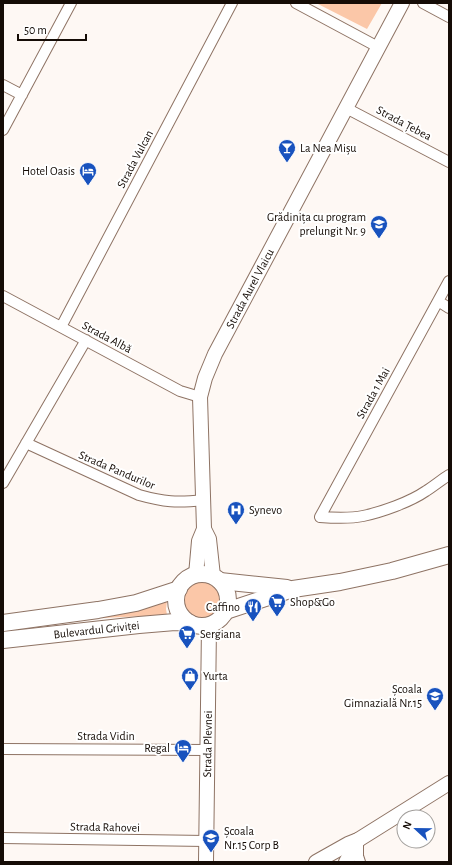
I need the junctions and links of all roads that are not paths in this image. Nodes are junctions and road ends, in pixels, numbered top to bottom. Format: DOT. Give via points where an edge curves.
graph roads {
  1 [pos="72,3"];
  2 [pos="232,3"];
  3 [pos="296,3"];
  4 [pos="402,3"];
  5 [pos="423,3"];
  6 [pos="449,17"];
  7 [pos="378,47"];
  8 [pos="3,85"];
  9 [pos="22,95"];
  10 [pos="346,108"];
  11 [pos="3,130"];
  12 [pos="449,162"];
  13 [pos="449,281"];
  14 [pos="3,296"];
  15 [pos="438,301"];
  16 [pos="449,308"];
  17 [pos="61,327"];
  18 [pos="86,340"];
  19 [pos="200,398"];
  20 [pos="26,443"];
  21 [pos="449,475"];
  22 [pos="3,483"];
  23 [pos="203,500"];
  24 [pos="204,529"];
  25 [pos="449,555"];
  26 [pos="196,575"];
  27 [pos="217,579"];
  28 [pos="179,589"];
  29 [pos="293,589"];
  30 [pos="226,611"];
  31 [pos="3,623"];
  32 [pos="190,623"];
  33 [pos="209,626"];
  34 [pos="3,640"];
  35 [pos="3,749"];
  36 [pos="208,750"];
  37 [pos="449,783"];
  38 [pos="3,838"];
  39 [pos="358,840"];
  40 [pos="206,841"];
  41 [pos="206,862"];
  42 [pos="316,862"];
  43 [pos="346,862"];
  44 [pos="360,862"];
  1 -- 9 [label="street"];
  2 -- 17 [label="street, Strada Vulcan"];
  3 -- 7 [label="street"];
  4 -- 7 [label="main road, Strada Aurel Vlaicu"];
  5 -- 6 [label="street"];
  7 -- 10 [label="main road, Strada Aurel Vlaicu"];
  8 -- 9 [label="street"];
  9 -- 11 [label="street"];
  10 -- 12 [label="street, Strada Țebea"];
  10 -- 19 [label="main road, Strada Aurel Vlaicu" via="215,354"];
  13 -- 15 [label="street, Strada 1 Mai"];
  14 -- 17 [label="street, Strada Albă"];
  15 -- 16 [label="street"];
  15 -- 21 [label="street, Strada 1 Mai" via="320,517 363,516 396,506 426,491"];
  17 -- 18 [label="street, Strada Albă"];
  18 -- 19 [label="street, Strada Albă" via="180,391"];
  18 -- 20 [label="street"];
  19 -- 23 [label="main road, Strada Aurel Vlaicu"];
  20 -- 22 [label="street"];
  20 -- 23 [label="street, Strada Pandurilor" via="139,495 158,501"];
  23 -- 24 [label="main road, Strada Aurel Vlaicu"];
  24 -- 26 [label="main road, Strada Aurel Vlaicu" via="199,541"];
  24 -- 27 [label="main road, Strada Aurel Vlaicu" via="209,539"];
  25 -- 29 [label="main road" via="392,571"];
  26 -- 27 [label="main road" via="205,574"];
  26 -- 28 [label="main road" via="186,580"];
  27 -- 29 [label="main road"];
  27 -- 30 [label="main road" via="228,595"];
  28 -- 31 [label="main road, Bulevardul Griviței" via="136,603"];
  28 -- 32 [label="main road" via="176,604 183,618"];
  29 -- 30 [label="main road"];
  30 -- 33 [label="main road" via="218,621"];
  32 -- 33 [label="main road"];
  32 -- 34 [label="main road, Bulevardul Griviței" via="139,625"];
  33 -- 36 [label="main road, Strada Plevnei"];
  35 -- 36 [label="street, Strada Vidin"];
  36 -- 40 [label="main road, Strada Plevnei"];
  37 -- 39 [label="main road"];
  38 -- 40 [label="street, Strada Rahovei"];
  39 -- 42 [label="main road"];
  39 -- 43 [label="main road"];
  39 -- 44 [label="street"];
  40 -- 41 [label="main road, Strada Plevnei"];
}
